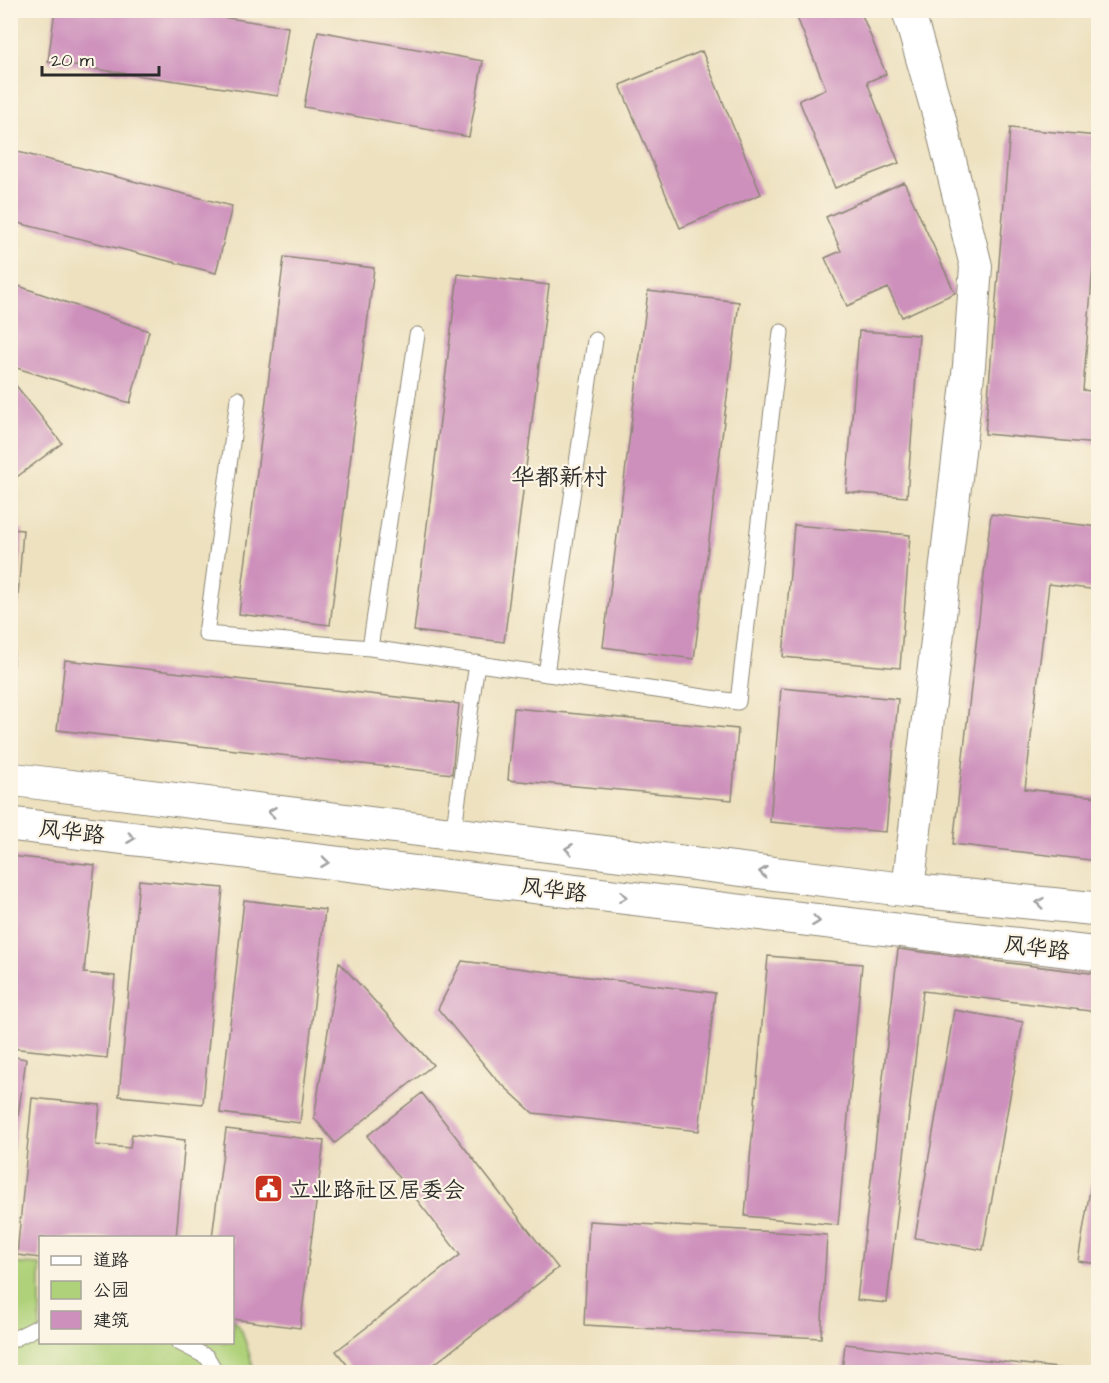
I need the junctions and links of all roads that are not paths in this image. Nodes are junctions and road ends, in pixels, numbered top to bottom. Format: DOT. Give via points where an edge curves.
graph roads {
  1 [pos="908,10"];
  2 [pos="781,332"];
  3 [pos="417,335"];
  4 [pos="595,340"];
  5 [pos="238,399"];
  6 [pos="370,648"];
  7 [pos="477,663"];
  8 [pos="546,674"];
  9 [pos="10,779"];
  10 [pos="10,824"];
  11 [pos="453,835"];
  12 [pos="908,890"];
  13 [pos="1098,909"];
  14 [pos="1098,954"];
  15 [pos="39,1326"];
  16 [pos="10,1341"];
  17 [pos="182,1344"];
  18 [pos="216,1372"];
  1 -- 12 [label="street" via="976,266 969,366"];
  2 -- 8 [label="lane" via="738,702"];
  3 -- 6 [label="lane"];
  4 -- 8 [label="lane"];
  5 -- 6 [label="lane" via="206,634"];
  6 -- 7 [label="lane"];
  7 -- 8 [label="lane"];
  7 -- 11 [label="lane"];
  11 -- 9 [label="street, 风华路, one-way"];
  10 -- 14 [label="street, 风华路, one-way"];
  12 -- 11 [label="street, 风华路, one-way"];
  13 -- 12 [label="street, 风华路, one-way"];
  15 -- 16 [label="lane"];
  17 -- 18 [label="lane" via="207,1357"];
}
